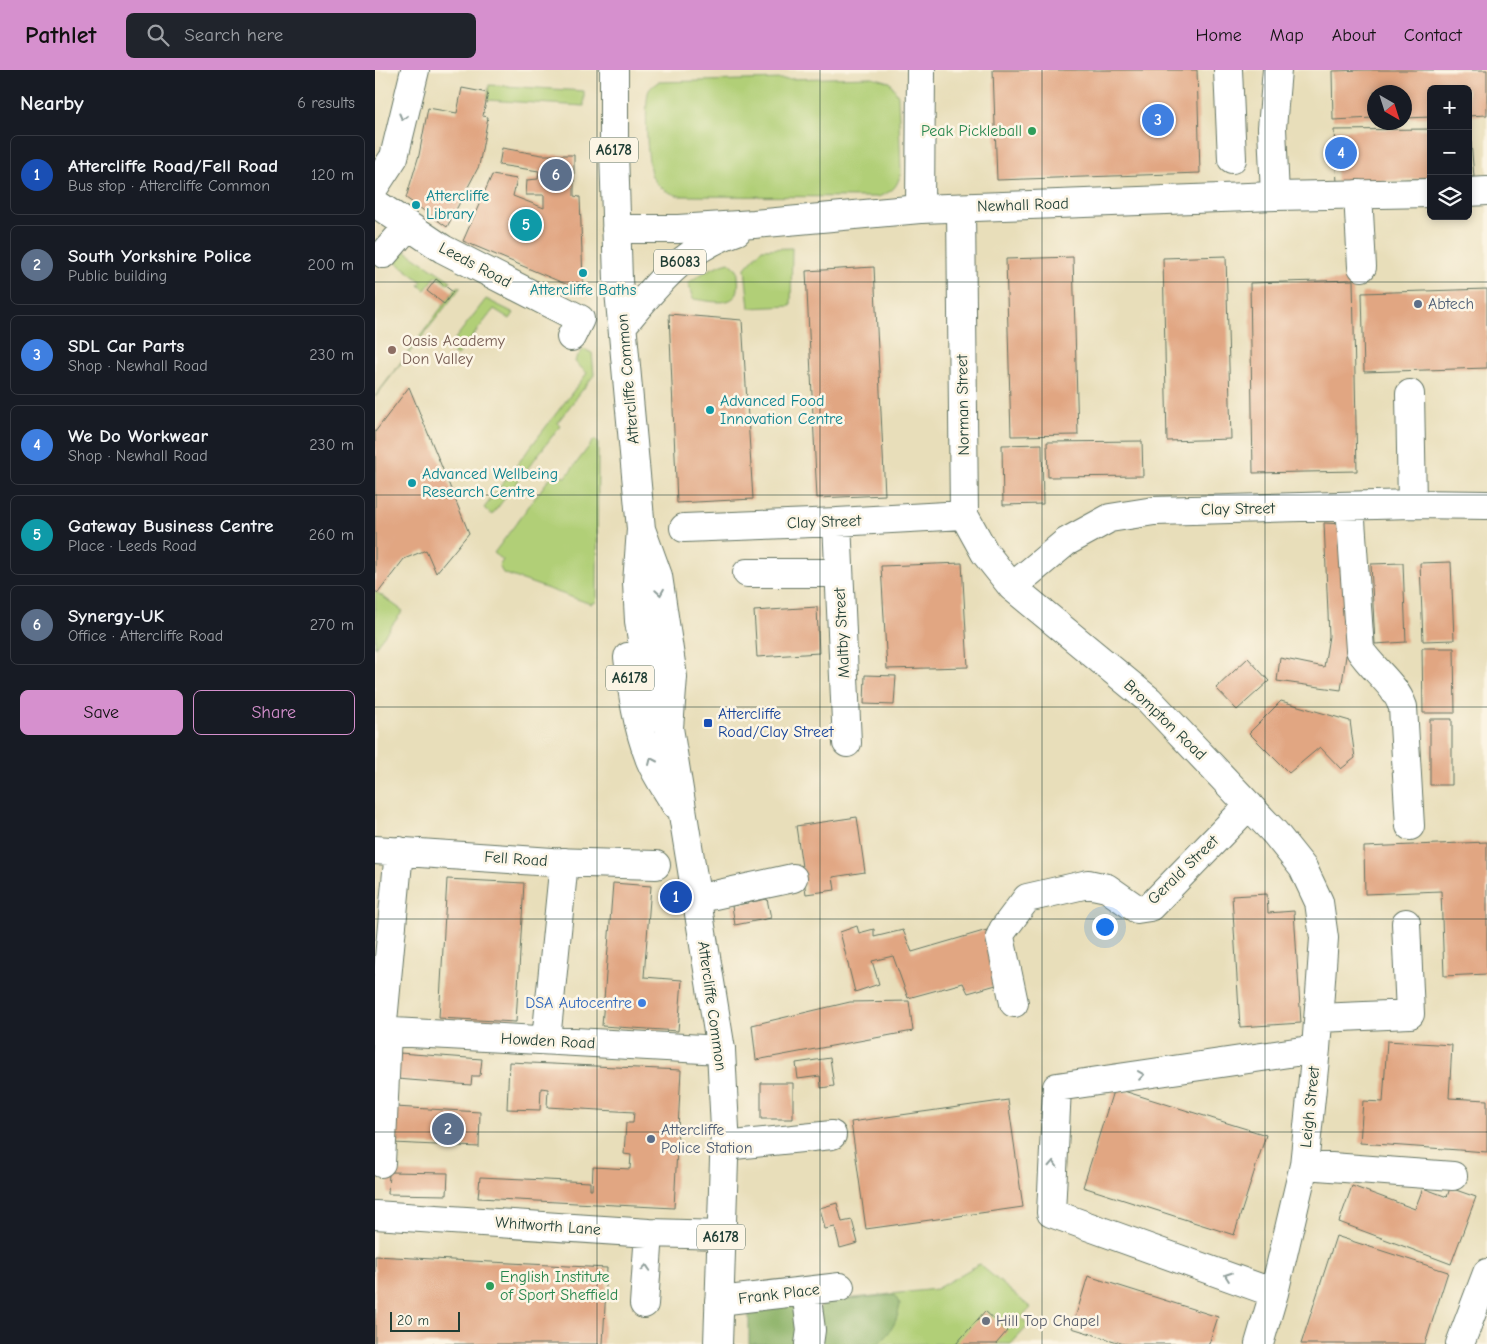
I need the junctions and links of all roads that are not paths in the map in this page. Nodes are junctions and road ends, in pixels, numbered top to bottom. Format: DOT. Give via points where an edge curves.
graph roads {
  1 [pos="415,70"];
  2 [pos="614,70"];
  3 [pos="921,70"];
  4 [pos="1228,70"];
  5 [pos="1277,70"];
  6 [pos="1232,159"];
  7 [pos="375,186"];
  8 [pos="1487,191"];
  9 [pos="1472,192"];
  10 [pos="1427,193"];
  11 [pos="1358,194"];
  12 [pos="1275,196"];
  13 [pos="375,203"];
  14 [pos="961,208"];
  15 [pos="921,209"];
  16 [pos="755,224"];
  17 [pos="408,226"];
  18 [pos="616,229"];
  19 [pos="385,254"];
  20 [pos="1362,267"];
  21 [pos="623,325"];
  22 [pos="575,328"];
  23 [pos="1410,394"];
  24 [pos="1412,504"];
  25 [pos="1487,505"];
  26 [pos="1350,506"];
  27 [pos="964,515"];
  28 [pos="837,522"];
  29 [pos="684,528"];
  30 [pos="641,529"];
  31 [pos="747,573"];
  32 [pos="839,573"];
  33 [pos="1012,587"];
  34 [pos="847,743"];
  35 [pos="1249,805"];
  36 [pos="683,819"];
  37 [pos="1410,826"];
  38 [pos="387,850"];
  39 [pos="564,862"];
  40 [pos="656,866"];
  41 [pos="1303,868"];
  42 [pos="793,878"];
  43 [pos="696,900"];
  44 [pos="1406,923"];
  45 [pos="1014,1003"];
  46 [pos="1319,1018"];
  47 [pos="381,1032"];
  48 [pos="546,1040"];
  49 [pos="1316,1049"];
  50 [pos="721,1050"];
  51 [pos="832,1135"];
  52 [pos="724,1146"];
  53 [pos="381,1163"];
  54 [pos="1304,1165"];
  55 [pos="1453,1176"];
  56 [pos="375,1215"];
  57 [pos="649,1232"];
  58 [pos="721,1235"];
  59 [pos="1487,1273"];
  60 [pos="840,1286"];
  61 [pos="807,1291"];
  62 [pos="1274,1293"];
  63 [pos="719,1301"];
  64 [pos="644,1304"];
  65 [pos="718,1344"];
  66 [pos="809,1344"];
  67 [pos="1259,1344"];
  68 [pos="1460,1344"];
  1 -- 7 [label="street, one-way" via="394,157"];
  2 -- 18 [label="street, A6178"];
  3 -- 15 [label="street"];
  4 -- 6 [label="street"];
  5 -- 12 [label="street" via="1272,128"];
  8 -- 9 [label="street"];
  10 -- 11 [label="street, Newhall Road / B6083"];
  11 -- 12 [label="street, Newhall Road / B6083"];
  11 -- 20 [label="street"];
  12 -- 14 [label="street, Newhall Road / B6083"];
  13 -- 17 [label="street, Leeds Road"];
  14 -- 15 [label="street, Newhall Road / B6083"];
  14 -- 27 [label="street, Norman Street"];
  15 -- 16 [label="street, Newhall Road / B6083"];
  16 -- 18 [label="street, Newhall Road / B6083"];
  16 -- 21 [label="street, B6083" via="716,238 682,260"];
  17 -- 19 [label="street"];
  17 -- 22 [label="street, Leeds Road" via="527,302"];
  18 -- 21 [label="street, Attercliffe Common / A6178"];
  21 -- 30 [label="street, Attercliffe Common / A6178"];
  23 -- 24 [label="street"];
  24 -- 25 [label="street, Clay Street"];
  24 -- 26 [label="street, Clay Street"];
  26 -- 33 [label="street, Clay Street" via="1154,511 1110,518 1066,542"];
  26 -- 37 [label="street" via="1360,650 1399,695 1403,707"];
  27 -- 28 [label="street, Clay Street"];
  27 -- 33 [label="street, Norman Street" via="985,553"];
  28 -- 29 [label="street, Clay Street"];
  28 -- 32 [label="street, Maltby Street"];
  30 -- 36 [label="street, Attercliffe Common / A6178" via="637,583 639,621 649,682 669,728"];
  36 -- 30 [label="street, Attercliffe Common / A6178, one-way" via="651,761 639,726 631,686 623,582"];
  31 -- 32 [label="street"];
  32 -- 34 [label="street, Maltby Street"];
  33 -- 35 [label="street, Brompton Road" via="1149,700"];
  35 -- 41 [label="street, Brompton Road"];
  35 -- 45 [label="street, Gerald Street" via="1150,907 1137,909 1107,888 1088,884 1025,900 1000,937"];
  36 -- 43 [label="street, Attercliffe Common / A6178"];
  38 -- 39 [label="street, Fell Road"];
  38 -- 47 [label="street"];
  39 -- 40 [label="street, Fell Road"];
  39 -- 48 [label="street"];
  41 -- 46 [label="street, Leigh Street" via="1319,902 1324,938"];
  42 -- 43 [label="street"];
  43 -- 50 [label="street, Attercliffe Common / A6178"];
  44 -- 46 [label="street" via="1410,1014"];
  46 -- 49 [label="street, Leigh Street"];
  47 -- 48 [label="street, Howden Road"];
  47 -- 53 [label="street"];
  48 -- 50 [label="street, Howden Road"];
  49 -- 54 [label="street, Leigh Street"];
  62 -- 49 [label="street, one-way" via="1051,1213 1057,1087"];
  50 -- 52 [label="street, Attercliffe Common / A6178"];
  51 -- 52 [label="street"];
  52 -- 58 [label="street, Attercliffe Common / A6178"];
  54 -- 55 [label="street"];
  54 -- 62 [label="street, Leigh Street"];
  56 -- 57 [label="street, Whitworth Lane"];
  57 -- 58 [label="street, Whitworth Lane"];
  64 -- 57 [label="street, one-way"];
  58 -- 63 [label="street, Attercliffe Common / A6178"];
  59 -- 68 [label="street"];
  60 -- 61 [label="street, Frank Place"];
  61 -- 63 [label="street, Frank Place"];
  61 -- 66 [label="street" via="811,1330"];
  62 -- 67 [label="street, Leigh Street"];
  63 -- 65 [label="street, Attercliffe Common / A6178"];
}
